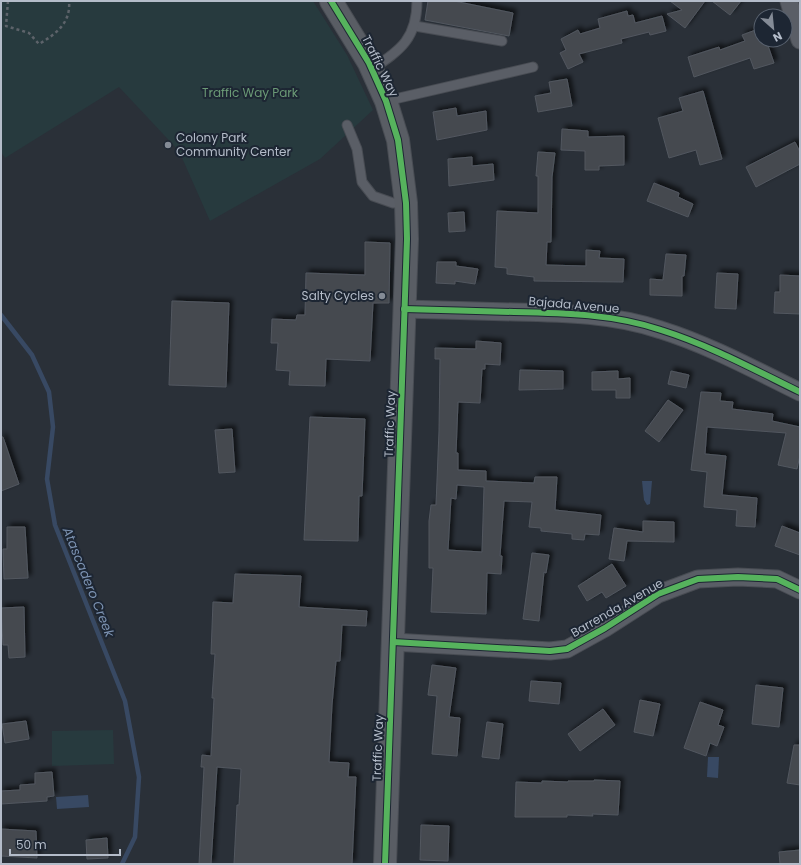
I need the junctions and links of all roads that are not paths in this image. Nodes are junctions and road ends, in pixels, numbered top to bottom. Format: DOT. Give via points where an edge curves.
graph roads {
  1 [pos="331,1"];
  2 [pos="417,1"];
  3 [pos="789,1"];
  4 [pos="415,26"];
  5 [pos="800,40"];
  6 [pos="502,41"];
  7 [pos="533,67"];
  8 [pos="372,69"];
  9 [pos="386,101"];
  10 [pos="347,125"];
  11 [pos="406,202"];
  12 [pos="404,309"];
  13 [pos="800,392"];
  14 [pos="800,590"];
  15 [pos="393,642"];
  16 [pos="384,864"];
  1 -- 8 [label="street, Traffic Way"];
  2 -- 4 [label="lane"];
  3 -- 5 [label="street"];
  4 -- 6 [label="lane"];
  4 -- 8 [label="lane" via="411,36 395,54"];
  7 -- 9 [label="lane"];
  8 -- 9 [label="street, Traffic Way"];
  9 -- 11 [label="street, Traffic Way" via="398,140"];
  10 -- 11 [label="lane" via="357,149 362,182 373,196 393,203"];
  11 -- 12 [label="street, Traffic Way"];
  12 -- 13 [label="street, Bajada Avenue" via="562,313 628,321 692,340"];
  12 -- 15 [label="street, Traffic Way"];
  14 -- 15 [label="street, Barrenda Avenue" via="777,579 698,579 658,594 567,649 550,651"];
  15 -- 16 [label="street, Traffic Way"];
}
